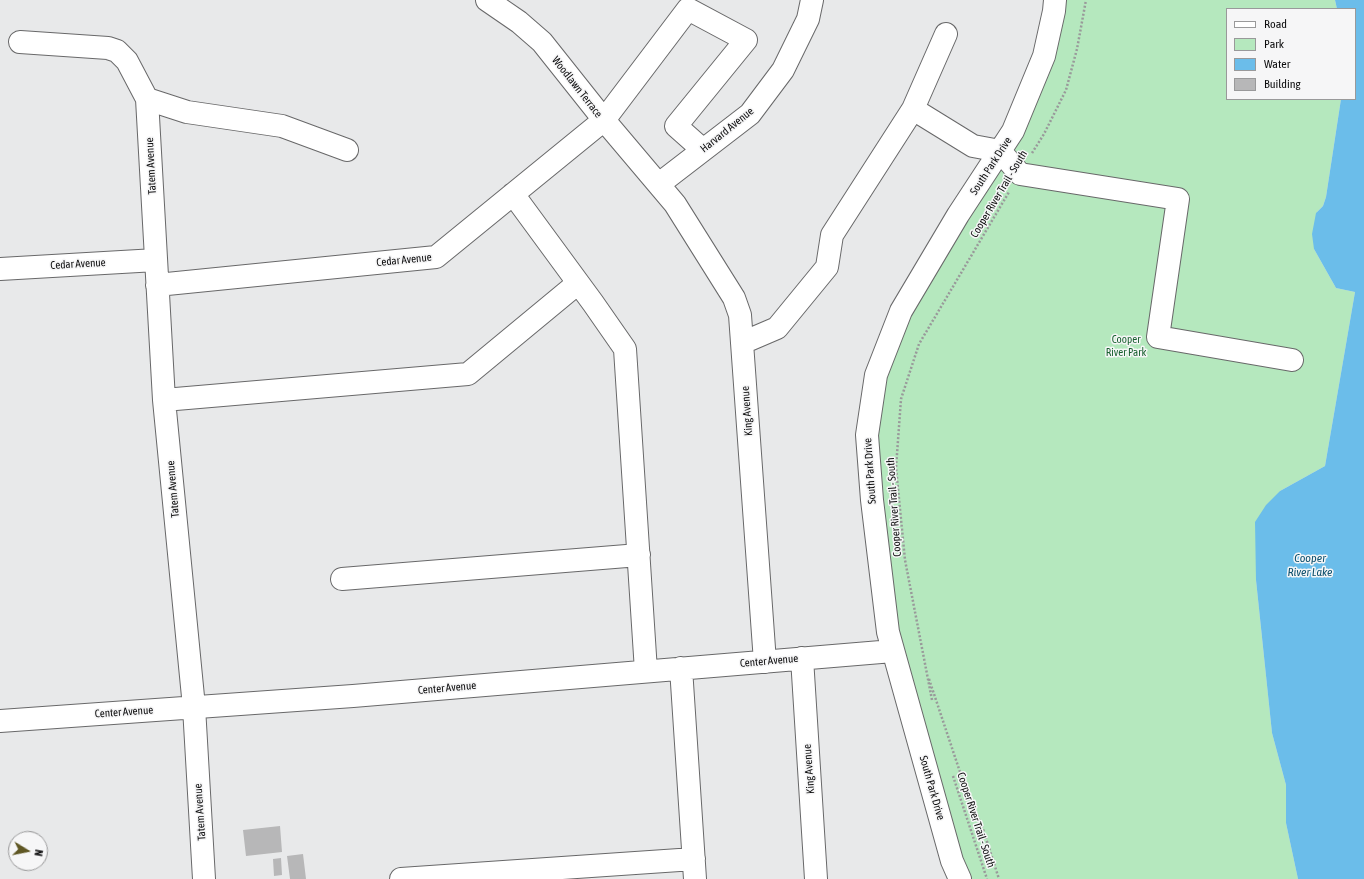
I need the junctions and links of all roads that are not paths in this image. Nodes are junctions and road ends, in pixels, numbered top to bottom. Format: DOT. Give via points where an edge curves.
graph roads {
  1 [pos="487,0"];
  2 [pos="812,0"];
  3 [pos="1055,0"];
  4 [pos="946,34"];
  5 [pos="20,42"];
  6 [pos="148,99"];
  7 [pos="913,109"];
  8 [pos="604,120"];
  9 [pos="347,150"];
  10 [pos="703,150"];
  11 [pos="1000,151"];
  12 [pos="659,184"];
  13 [pos="513,194"];
  14 [pos="156,260"];
  15 [pos="0,269"];
  16 [pos="578,282"];
  17 [pos="157,285"];
  18 [pos="742,343"];
  19 [pos="1292,360"];
  20 [pos="164,400"];
  21 [pos="639,555"];
  22 [pos="342,579"];
  23 [pos="893,651"];
  24 [pos="802,658"];
  25 [pos="765,662"];
  26 [pos="681,668"];
  27 [pos="646,671"];
  28 [pos="194,707"];
  29 [pos="0,721"];
  30 [pos="694,869"];
  31 [pos="204,879"];
  32 [pos="401,879"];
  33 [pos="816,879"];
  34 [pos="960,879"];
  1 -- 8 [label="street, Woodlawn Terrace" via="542,42"];
  2 -- 10 [label="street, Harvard Avenue" via="808,19 783,70 750,114"];
  3 -- 11 [label="street, South Park Drive" via="1044,56 1013,131"];
  4 -- 7 [label="street"];
  5 -- 6 [label="street" via="108,48 117,51 127,61"];
  6 -- 9 [label="street" via="187,112 282,126"];
  6 -- 14 [label="street, Tatem Avenue"];
  7 -- 11 [label="street" via="973,146"];
  7 -- 18 [label="street" via="832,235 827,267 777,328"];
  8 -- 10 [label="street, Cedar Avenue" via="688,9 746,40 676,126"];
  8 -- 12 [label="street, Woodlawn Terrace"];
  8 -- 13 [label="street, Cedar Avenue"];
  10 -- 12 [label="street, Harvard Avenue"];
  11 -- 19 [label="street" via="1020,174 1178,199 1158,337"];
  11 -- 23 [label="street, South Park Drive" via="901,311 876,375 867,435 872,508 888,632"];
  12 -- 18 [label="street, King Avenue" via="675,204 734,298 740,315"];
  13 -- 16 [label="street"];
  13 -- 17 [label="street, Cedar Avenue" via="436,257"];
  14 -- 15 [label="street, Cedar Avenue"];
  14 -- 17 [label="street, Tatem Avenue"];
  16 -- 20 [label="street" via="468,374"];
  16 -- 21 [label="street" via="625,349"];
  17 -- 20 [label="street, Tatem Avenue"];
  18 -- 25 [label="street, King Avenue"];
  20 -- 28 [label="street, Tatem Avenue"];
  21 -- 22 [label="street"];
  21 -- 27 [label="street"];
  23 -- 24 [label="street, Center Avenue"];
  23 -- 34 [label="street, South Park Drive" via="952,861"];
  24 -- 25 [label="street, Center Avenue"];
  24 -- 33 [label="street, King Avenue"];
  25 -- 26 [label="street, Center Avenue"];
  26 -- 27 [label="street, Center Avenue"];
  26 -- 30 [label="street"];
  27 -- 28 [label="street, Center Avenue" via="361,696"];
  28 -- 29 [label="street, Center Avenue"];
  28 -- 31 [label="street, Tatem Avenue"];
  30 -- 32 [label="street"];
}
